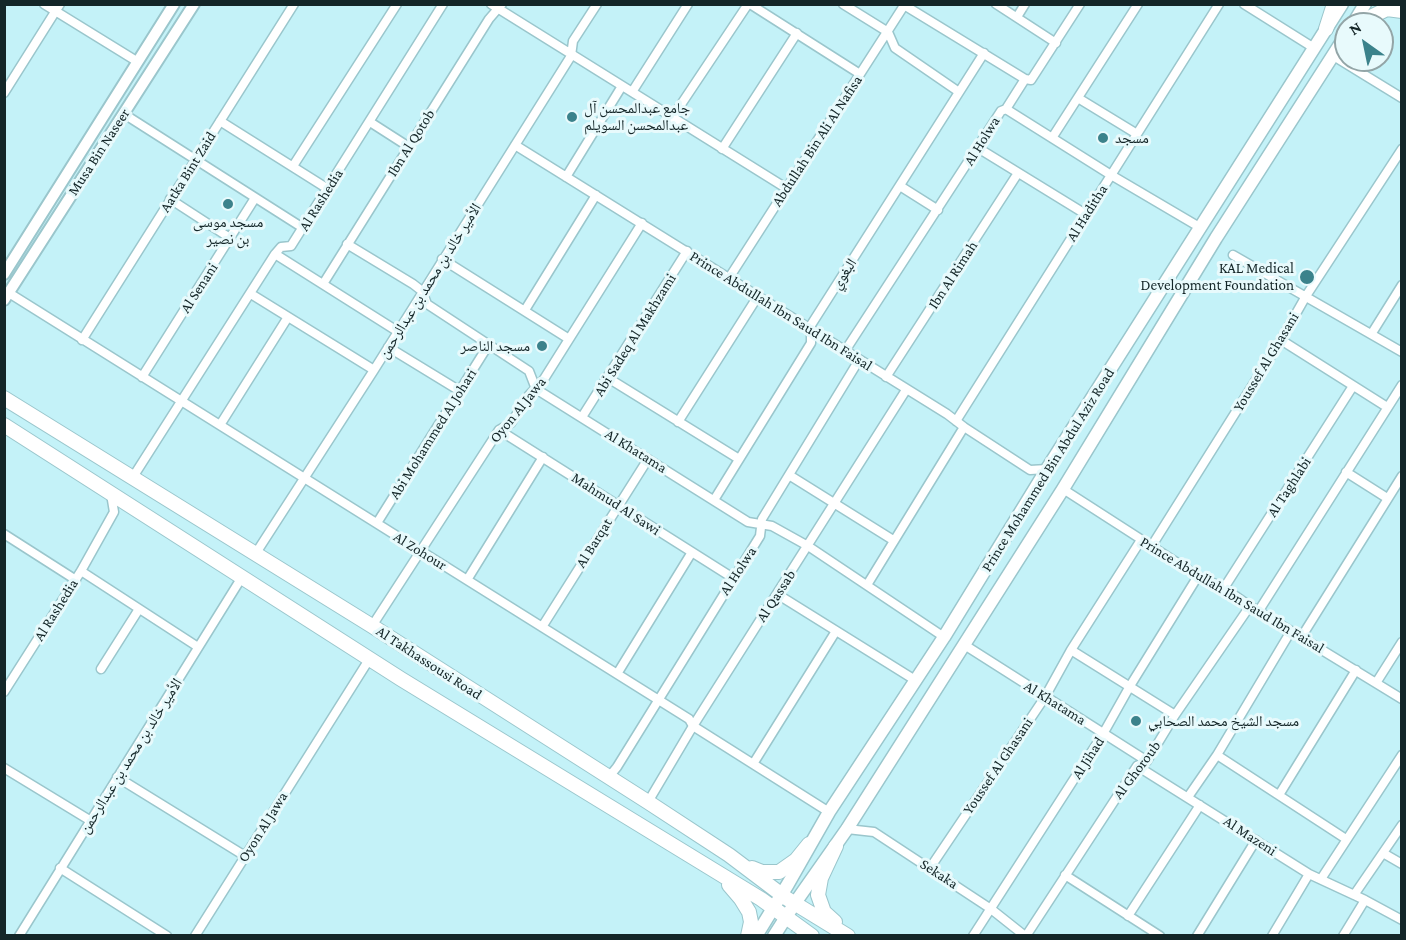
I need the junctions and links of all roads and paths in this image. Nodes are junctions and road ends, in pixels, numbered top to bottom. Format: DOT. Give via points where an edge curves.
graph roads {
  1 [pos="44,4"];
  2 [pos="174,4"];
  3 [pos="194,4"];
  4 [pos="294,4"];
  5 [pos="397,4"];
  6 [pos="443,4"];
  7 [pos="597,4"];
  8 [pos="688,4"];
  9 [pos="749,4"];
  10 [pos="843,4"];
  11 [pos="996,4"];
  12 [pos="1025,4"];
  13 [pos="1080,4"];
  14 [pos="1138,4"];
  15 [pos="1219,4"];
  16 [pos="1244,4"];
  17 [pos="1334,4"];
  18 [pos="1342,4"];
  19 [pos="904,5"];
  20 [pos="497,6"];
  21 [pos="58,8"];
  22 [pos="1401,11"];
  23 [pos="1380,12"];
  24 [pos="1017,17"];
  25 [pos="1326,29"];
  26 [pos="888,32"];
  27 [pos="796,33"];
  28 [pos="1056,43"];
  29 [pos="1314,48"];
  30 [pos="984,52"];
  31 [pos="1334,52"];
  32 [pos="1332,55"];
  33 [pos="571,56"];
  34 [pos="138,62"];
  35 [pos="860,74"];
  36 [pos="1025,79"];
  37 [pos="622,86"];
  38 [pos="632,92"];
  39 [pos="959,92"];
  40 [pos="4,93"];
  41 [pos="1078,98"];
  42 [pos="1401,99"];
  43 [pos="1004,110"];
  44 [pos="124,114"];
  45 [pos="672,118"];
  46 [pos="220,121"];
  47 [pos="370,122"];
  48 [pos="1137,134"];
  49 [pos="1052,138"];
  50 [pos="515,145"];
  51 [pos="409,147"];
  52 [pos="978,148"];
  53 [pos="722,149"];
  54 [pos="1401,149"];
  55 [pos="195,159"];
  56 [pos="293,166"];
  57 [pos="1018,173"];
  58 [pos="1111,175"];
  59 [pos="566,177"];
  60 [pos="900,186"];
  61 [pos="328,189"];
  62 [pos="786,189"];
  63 [pos="596,195"];
  64 [pos="255,198"];
  65 [pos="170,199"];
  66 [pos="938,210"];
  67 [pos="1087,215"];
  68 [pos="642,223"];
  69 [pos="303,228"];
  70 [pos="1201,228"];
  71 [pos="230,238"];
  72 [pos="347,244"];
  73 [pos="687,251"];
  74 [pos="275,254"];
  75 [pos="1233,255"];
  76 [pos="442,259"];
  77 [pos="4,274"];
  78 [pos="729,278"];
  79 [pos="322,284"];
  80 [pos="1401,285"];
  81 [pos="422,291"];
  82 [pos="250,294"];
  83 [pos="7,296"];
  84 [pos="758,296"];
  85 [pos="1306,296"];
  86 [pos="525,310"];
  87 [pos="288,317"];
  88 [pos="812,330"];
  89 [pos="397,331"];
  90 [pos="1372,333"];
  91 [pos="569,339"];
  92 [pos="82,340"];
  93 [pos="1281,340"];
  94 [pos="489,344"];
  95 [pos="388,347"];
  96 [pos="845,351"];
  97 [pos="1401,352"];
  98 [pos="859,360"];
  99 [pos="374,370"];
  100 [pos="142,377"];
  101 [pos="886,377"];
  102 [pos="608,378"];
  103 [pos="1401,385"];
  104 [pos="1353,386"];
  105 [pos="536,389"];
  106 [pos="906,390"];
  107 [pos="460,391"];
  108 [pos="4,398"];
  109 [pos="181,402"];
  110 [pos="1387,407"];
  111 [pos="582,417"];
  112 [pos="956,420"];
  113 [pos="678,422"];
  114 [pos="220,425"];
  115 [pos="4,426"];
  116 [pos="964,427"];
  117 [pos="499,430"];
  118 [pos="543,457"];
  119 [pos="648,459"];
  120 [pos="739,459"];
  121 [pos="1047,469"];
  122 [pos="1346,472"];
  123 [pos="789,475"];
  124 [pos="1401,476"];
  125 [pos="133,477"];
  126 [pos="304,478"];
  127 [pos="1063,489"];
  128 [pos="111,494"];
  129 [pos="1387,498"];
  130 [pos="714,500"];
  131 [pos="835,504"];
  132 [pos="618,505"];
  133 [pos="377,523"];
  134 [pos="762,524"];
  135 [pos="4,534"];
  136 [pos="893,540"];
  137 [pos="1141,540"];
  138 [pos="808,546"];
  139 [pos="1151,547"];
  140 [pos="422,551"];
  141 [pos="692,552"];
  142 [pos="256,554"];
  143 [pos="81,571"];
  144 [pos="1198,576"];
  145 [pos="242,577"];
  146 [pos="733,578"];
  147 [pos="76,579"];
  148 [pos="467,580"];
  149 [pos="867,585"];
  150 [pos="1224,588"];
  151 [pos="777,594"];
  152 [pos="1250,606"];
  153 [pos="139,609"];
  154 [pos="1258,612"];
  155 [pos="372,626"];
  156 [pos="542,627"];
  157 [pos="836,631"];
  158 [pos="1291,631"];
  159 [pos="1302,636"];
  160 [pos="944,637"];
  161 [pos="1401,642"];
  162 [pos="963,644"];
  163 [pos="198,647"];
  164 [pos="1071,650"];
  165 [pos="370,658"];
  166 [pos="101,669"];
  167 [pos="1356,669"];
  168 [pos="617,674"];
  169 [pos="915,680"];
  170 [pos="1376,683"];
  171 [pos="1130,686"];
  172 [pos="4,692"];
  173 [pos="1045,697"];
  174 [pos="1401,699"];
  175 [pos="657,700"];
  176 [pos="1175,715"];
  177 [pos="693,726"];
  178 [pos="1103,734"];
  179 [pos="1217,755"];
  180 [pos="1401,755"];
  181 [pos="1147,761"];
  182 [pos="753,764"];
  183 [pos="1137,766"];
  184 [pos="4,768"];
  185 [pos="117,777"];
  186 [pos="608,778"];
  187 [pos="1279,795"];
  188 [pos="1188,797"];
  189 [pos="648,802"];
  190 [pos="1200,805"];
  191 [pos="829,812"];
  192 [pos="91,821"];
  193 [pos="1401,825"];
  194 [pos="847,829"];
  195 [pos="1346,839"];
  196 [pos="1256,840"];
  197 [pos="810,844"];
  198 [pos="836,846"];
  199 [pos="1383,852"];
  200 [pos="729,855"];
  201 [pos="245,856"];
  202 [pos="825,859"];
  203 [pos="1401,864"];
  204 [pos="60,868"];
  205 [pos="930,868"];
  206 [pos="1309,874"];
  207 [pos="719,875"];
  208 [pos="1065,875"];
  209 [pos="759,878"];
  210 [pos="1321,879"];
  211 [pos="746,890"];
  212 [pos="781,894"];
  213 [pos="1354,895"];
  214 [pos="1369,902"];
  215 [pos="795,903"];
  216 [pos="773,909"];
  217 [pos="991,909"];
  218 [pos="1128,916"];
  219 [pos="785,917"];
  220 [pos="1401,920"];
  221 [pos="18,936"];
  222 [pos="166,936"];
  223 [pos="195,936"];
  224 [pos="748,936"];
  225 [pos="756,936"];
  226 [pos="774,936"];
  227 [pos="812,936"];
  228 [pos="849,936"];
  229 [pos="973,936"];
  230 [pos="1025,936"];
  231 [pos="1160,936"];
  232 [pos="1197,936"];
  233 [pos="1272,936"];
  234 [pos="1343,936"];
  1 -- 21 [label="street"];
  2 -- 34 [label="street"];
  3 -- 44 [label="street, Musa Bin Naseer"];
  4 -- 46 [label="street, Aatka Bint Zaid"];
  5 -- 56 [label="street"];
  6 -- 47 [label="street, Al Rashedia"];
  7 -- 33 [label="street, الأمير خالد بن محمد بن عبدالرحمن" via="573,41"];
  8 -- 38 [label="street"];
  9 -- 27 [label="street"];
  9 -- 45 [label="street"];
  10 -- 26 [label="street"];
  11 -- 24 [label="street"];
  12 -- 24 [label="street"];
  13 -- 28 [label="street, Al Holwa"];
  14 -- 41 [label="street"];
  15 -- 48 [label="street, Al Haditha"];
  16 -- 29 [label="street"];
  17 -- 25 [label="main road"];
  18 -- 25 [label="main road, Prince Mohammed Bin Abdul Aziz Road"];
  19 -- 26 [label="street, Abdullah Bin Ali Al Nafisa"];
  19 -- 30 [label="street"];
  20 -- 33 [label="street"];
  20 -- 51 [label="street, Ibn Al Qotob"];
  21 -- 34 [label="street"];
  21 -- 40 [label="street"];
  22 -- 23 [label="main road"];
  24 -- 28 [label="street"];
  25 -- 29 [label="main road, Prince Mohammed Bin Abdul Aziz Road"];
  26 -- 35 [label="street, Abdullah Bin Ali Al Nafisa"];
  26 -- 39 [label="street" via="895,48"];
  27 -- 35 [label="street"];
  27 -- 53 [label="street"];
  28 -- 36 [label="street, Al Holwa" via="1031,80"];
  29 -- 70 [label="main road, Prince Mohammed Bin Abdul Aziz Road"];
  30 -- 36 [label="street"];
  30 -- 39 [label="street, البغوي"];
  31 -- 32 [label="main road, Prince Mohammed Bin Abdul Aziz Road"];
  32 -- 42 [label="street"];
  32 -- 127 [label="main road, Prince Mohammed Bin Abdul Aziz Road"];
  33 -- 37 [label="street"];
  33 -- 50 [label="street, الأمير خالد بن محمد بن عبدالرحمن"];
  34 -- 77 [label="street"];
  35 -- 62 [label="street, Abdullah Bin Ali Al Nafisa"];
  36 -- 43 [label="street, Al Holwa"];
  37 -- 38 [label="street"];
  37 -- 59 [label="street"];
  38 -- 45 [label="street"];
  39 -- 60 [label="street, البغوي"];
  41 -- 48 [label="street"];
  41 -- 49 [label="street"];
  43 -- 49 [label="street"];
  43 -- 52 [label="street, Al Holwa"];
  44 -- 55 [label="street"];
  44 -- 83 [label="street, Musa Bin Naseer"];
  45 -- 53 [label="street"];
  46 -- 55 [label="street, Aatka Bint Zaid"];
  46 -- 56 [label="street"];
  47 -- 51 [label="street"];
  47 -- 61 [label="street, Al Rashedia"];
  48 -- 58 [label="street, Al Haditha"];
  49 -- 58 [label="street"];
  50 -- 59 [label="street, Prince Abdullah Ibn Saud Ibn Faisal"];
  50 -- 76 [label="street, الأمير خالد بن محمد بن عبدالرحمن"];
  51 -- 72 [label="street, Ibn Al Qotob"];
  52 -- 57 [label="street"];
  52 -- 66 [label="street, Al Holwa"];
  53 -- 62 [label="street"];
  54 -- 85 [label="street, Youssef Al Ghasani"];
  55 -- 64 [label="street"];
  55 -- 65 [label="street, Aatka Bint Zaid"];
  56 -- 61 [label="street"];
  57 -- 67 [label="street"];
  57 -- 101 [label="street, Ibn Al Rimah"];
  58 -- 67 [label="street, Al Haditha"];
  58 -- 70 [label="street"];
  59 -- 63 [label="street, Prince Abdullah Ibn Saud Ibn Faisal"];
  60 -- 66 [label="street"];
  60 -- 88 [label="street, البغوي" via="811,325"];
  61 -- 69 [label="street, Al Rashedia"];
  62 -- 78 [label="street, Abdullah Bin Ali Al Nafisa"];
  63 -- 68 [label="street, Prince Abdullah Ibn Saud Ibn Faisal"];
  63 -- 86 [label="street"];
  64 -- 69 [label="street"];
  64 -- 71 [label="street, Al Senani"];
  65 -- 71 [label="street"];
  65 -- 92 [label="street, Aatka Bint Zaid"];
  66 -- 96 [label="street, Al Holwa"];
  67 -- 112 [label="street, Al Haditha"];
  68 -- 73 [label="street, Prince Abdullah Ibn Saud Ibn Faisal"];
  68 -- 91 [label="street, Oyon Al Jawa"];
  69 -- 74 [label="street, Al Rashedia" via="291,246"];
  70 -- 121 [label="main road, Prince Mohammed Bin Abdul Aziz Road"];
  71 -- 100 [label="street, Al Senani"];
  72 -- 79 [label="street, Ibn Al Qotob"];
  72 -- 81 [label="street, Al Khatama"];
  73 -- 78 [label="street, Prince Abdullah Ibn Saud Ibn Faisal"];
  73 -- 102 [label="street, Abi Sadeq Al Makhzami"];
  74 -- 79 [label="street"];
  74 -- 82 [label="street, Al Rashedia"];
  75 -- 85 [label="street"];
  76 -- 81 [label="street, الأمير خالد بن محمد بن عبدالرحمن"];
  76 -- 86 [label="street"];
  78 -- 84 [label="street, Prince Abdullah Ibn Saud Ibn Faisal"];
  79 -- 89 [label="street"];
  80 -- 90 [label="street"];
  81 -- 89 [label="street, الأمير خالد بن محمد بن عبدالرحمن"];
  81 -- 94 [label="street, Al Khatama" via="427,304"];
  82 -- 87 [label="street"];
  82 -- 109 [label="street, Al Rashedia"];
  83 -- 92 [label="street, Al Zohour"];
  84 -- 88 [label="street, Prince Abdullah Ibn Saud Ibn Faisal"];
  84 -- 113 [label="street"];
  85 -- 90 [label="street"];
  85 -- 93 [label="street, Youssef Al Ghasani"];
  86 -- 91 [label="street"];
  87 -- 99 [label="street"];
  87 -- 114 [label="street"];
  88 -- 96 [label="street, Prince Abdullah Ibn Saud Ibn Faisal"];
  88 -- 120 [label="street, البغوي" via="811,343"];
  89 -- 95 [label="street, الأمير خالد بن محمد بن عبدالرحمن"];
  90 -- 97 [label="street"];
  91 -- 105 [label="street, Oyon Al Jawa"];
  92 -- 100 [label="street, Al Zohour"];
  93 -- 104 [label="street"];
  93 -- 139 [label="street, Youssef Al Ghasani"];
  94 -- 105 [label="street, Al Khatama" via="529,371"];
  94 -- 107 [label="street, Abi Mohammed Al Johari"];
  95 -- 99 [label="street, الأمير خالد بن محمد بن عبدالرحمن"];
  95 -- 107 [label="street"];
  96 -- 98 [label="street, Prince Abdullah Ibn Saud Ibn Faisal"];
  98 -- 101 [label="street, Prince Abdullah Ibn Saud Ibn Faisal"];
  98 -- 123 [label="street, Al Holwa"];
  99 -- 126 [label="street, الأمير خالد بن محمد بن عبدالرحمن"];
  100 -- 109 [label="street, Al Zohour"];
  101 -- 106 [label="street, Prince Abdullah Ibn Saud Ibn Faisal"];
  102 -- 111 [label="street, Abi Sadeq Al Makhzami"];
  102 -- 113 [label="street"];
  103 -- 110 [label="street"];
  104 -- 110 [label="street"];
  104 -- 150 [label="street, Al Taghlabi"];
  105 -- 111 [label="street, Al Khatama"];
  105 -- 117 [label="street, Oyon Al Jawa" via="511,423"];
  106 -- 112 [label="street, Prince Abdullah Ibn Saud Ibn Faisal"];
  106 -- 131 [label="street, Al Qassab"];
  107 -- 133 [label="street, Abi Mohammed Al Johari"];
  108 -- 125 [label="main road, Al Takhassousi Road"];
  109 -- 114 [label="street, Al Zohour"];
  109 -- 125 [label="street, Al Rashedia"];
  110 -- 122 [label="street"];
  111 -- 119 [label="street, Al Khatama"];
  112 -- 116 [label="street, Prince Abdullah Ibn Saud Ibn Faisal"];
  113 -- 120 [label="street"];
  114 -- 126 [label="street, Al Zohour"];
  115 -- 128 [label="main road, Al Takhassousi Road"];
  116 -- 121 [label="street, Prince Abdullah Ibn Saud Ibn Faisal" via="1030,470"];
  116 -- 136 [label="street"];
  117 -- 118 [label="street, Mahmud Al Sawi"];
  117 -- 140 [label="street, Oyon Al Jawa"];
  118 -- 132 [label="street, Mahmud Al Sawi"];
  118 -- 148 [label="street"];
  119 -- 130 [label="street, Al Khatama"];
  119 -- 132 [label="street, Al Barqat"];
  120 -- 130 [label="street, البغوي"];
  121 -- 160 [label="main road, Prince Mohammed Bin Abdul Aziz Road"];
  122 -- 129 [label="street"];
  122 -- 154 [label="street"];
  123 -- 131 [label="street"];
  123 -- 134 [label="street, Al Holwa"];
  124 -- 129 [label="street"];
  125 -- 142 [label="main road, Al Takhassousi Road"];
  126 -- 133 [label="street, Al Zohour"];
  126 -- 142 [label="street, الأمير خالد بن محمد بن عبدالرحمن"];
  127 -- 137 [label="street, Prince Abdullah Ibn Saud Ibn Faisal"];
  127 -- 162 [label="main road, Prince Mohammed Bin Abdul Aziz Road"];
  128 -- 143 [label="street, Al Rashedia" via="114,512"];
  128 -- 145 [label="main road, Al Takhassousi Road"];
  129 -- 159 [label="street"];
  130 -- 134 [label="street, Al Khatama" via="748,522"];
  131 -- 136 [label="street"];
  131 -- 138 [label="street, Al Qassab"];
  132 -- 141 [label="street, Mahmud Al Sawi"];
  132 -- 156 [label="street, Al Barqat"];
  133 -- 140 [label="street, Al Zohour"];
  134 -- 138 [label="street, Al Khatama"];
  134 -- 146 [label="street, Al Holwa" via="760,536"];
  135 -- 147 [label="street"];
  136 -- 149 [label="street"];
  137 -- 139 [label="street, Prince Abdullah Ibn Saud Ibn Faisal"];
  137 -- 164 [label="street, Youssef Al Ghasani"];
  138 -- 149 [label="street, Al Khatama"];
  138 -- 151 [label="street, Al Qassab"];
  139 -- 144 [label="street, Prince Abdullah Ibn Saud Ibn Faisal"];
  140 -- 148 [label="street, Al Zohour"];
  140 -- 155 [label="street, Oyon Al Jawa"];
  141 -- 146 [label="street, Mahmud Al Sawi"];
  141 -- 168 [label="street"];
  142 -- 155 [label="main road, Al Takhassousi Road"];
  143 -- 147 [label="street, Al Rashedia"];
  143 -- 153 [label="street"];
  144 -- 150 [label="street, Prince Abdullah Ibn Saud Ibn Faisal"];
  144 -- 171 [label="street, Al Jihad"];
  145 -- 163 [label="street, الأمير خالد بن محمد بن عبدالرحمن"];
  145 -- 165 [label="main road, Al Takhassousi Road"];
  146 -- 175 [label="street, Al Holwa"];
  147 -- 172 [label="street, Al Rashedia"];
  148 -- 156 [label="street, Al Zohour"];
  149 -- 160 [label="street, Al Khatama"];
  150 -- 152 [label="street, Prince Abdullah Ibn Saud Ibn Faisal"];
  151 -- 157 [label="street"];
  151 -- 177 [label="street, Al Qassab"];
  152 -- 154 [label="street, Prince Abdullah Ibn Saud Ibn Faisal"];
  152 -- 176 [label="street, Al Ghoroub"];
  153 -- 163 [label="street"];
  153 -- 166 [label="street"];
  154 -- 158 [label="street, Prince Abdullah Ibn Saud Ibn Faisal"];
  155 -- 186 [label="main road, Al Takhassousi Road"];
  156 -- 168 [label="street, Al Zohour"];
  157 -- 169 [label="street"];
  157 -- 182 [label="street"];
  158 -- 159 [label="street, Prince Abdullah Ibn Saud Ibn Faisal"];
  158 -- 179 [label="street"];
  159 -- 167 [label="street, Prince Abdullah Ibn Saud Ibn Faisal"];
  160 -- 169 [label="main road, Prince Mohammed Bin Abdul Aziz Road"];
  161 -- 170 [label="street"];
  162 -- 173 [label="street, Al Khatama"];
  162 -- 194 [label="main road, Prince Mohammed Bin Abdul Aziz Road"];
  163 -- 185 [label="street, الأمير خالد بن محمد بن عبدالرحمن"];
  164 -- 171 [label="street"];
  164 -- 173 [label="street, Youssef Al Ghasani"];
  165 -- 201 [label="street, Oyon Al Jawa"];
  165 -- 207 [label="main road, Al Takhassousi Road"];
  167 -- 170 [label="street, Prince Abdullah Ibn Saud Ibn Faisal"];
  167 -- 187 [label="street"];
  168 -- 175 [label="street, Al Zohour"];
  169 -- 191 [label="main road, Prince Mohammed Bin Abdul Aziz Road"];
  170 -- 174 [label="street, Prince Abdullah Ibn Saud Ibn Faisal"];
  171 -- 176 [label="street"];
  171 -- 178 [label="street, Al Jihad"];
  173 -- 178 [label="street, Al Khatama"];
  173 -- 205 [label="street, Youssef Al Ghasani"];
  175 -- 177 [label="street, Al Zohour"];
  175 -- 186 [label="street, Al Holwa"];
  176 -- 181 [label="street, Al Ghoroub"];
  177 -- 182 [label="street, Al Zohour"];
  177 -- 189 [label="street, Al Qassab"];
  178 -- 181 [label="street, Al Khatama"];
  178 -- 217 [label="street, Al Jihad"];
  179 -- 187 [label="street"];
  179 -- 188 [label="street"];
  180 -- 195 [label="street"];
  181 -- 183 [label="street, Al Ghoroub"];
  182 -- 191 [label="street, Al Zohour"];
  183 -- 188 [label="street, Al Mazeni"];
  183 -- 208 [label="street, Al Ghoroub"];
  184 -- 192 [label="street"];
  185 -- 192 [label="street, الأمير خالد بن محمد بن عبدالرحمن"];
  185 -- 201 [label="street"];
  186 -- 189 [label="main road, Al Takhassousi Road"];
  187 -- 195 [label="street"];
  188 -- 190 [label="street, Al Mazeni"];
  189 -- 200 [label="main road, Al Takhassousi Road"];
  190 -- 196 [label="street, Al Mazeni"];
  190 -- 218 [label="street"];
  191 -- 197 [label="main road, Prince Mohammed Bin Abdul Aziz Road"];
  192 -- 204 [label="street, الأمير خالد بن محمد بن عبدالرحمن"];
  193 -- 199 [label="street"];
  194 -- 198 [label="main road, Prince Mohammed Bin Abdul Aziz Road"];
  194 -- 205 [label="street, Sekaka" via="874,832"];
  195 -- 210 [label="street"];
  196 -- 206 [label="street, Al Mazeni"];
  196 -- 232 [label="street"];
  197 -- 200 [label="main road" via="796,860 772,873 755,870"];
  197 -- 202 [label="main road" via="802,875 805,879"];
  197 -- 212 [label="main road, Prince Mohammed Bin Abdul Aziz Road"];
  198 -- 202 [label="main road, Prince Mohammed Bin Abdul Aziz Road"];
  198 -- 228 [label="main road" via="821,878 818,895 824,912"];
  199 -- 203 [label="street"];
  199 -- 213 [label="street"];
  200 -- 209 [label="main road, Al Takhassousi Road"];
  201 -- 223 [label="street, Oyon Al Jawa"];
  202 -- 215 [label="main road, Prince Mohammed Bin Abdul Aziz Road"];
  204 -- 221 [label="street, الأمير خالد بن محمد بن عبدالرحمن"];
  204 -- 222 [label="street"];
  205 -- 217 [label="street, Sekaka"];
  206 -- 210 [label="street, Al Mazeni"];
  206 -- 233 [label="street"];
  207 -- 211 [label="main road, Al Takhassousi Road"];
  207 -- 224 [label="main road" via="747,908 751,922"];
  208 -- 218 [label="street"];
  208 -- 230 [label="street, Al Ghoroub"];
  209 -- 211 [label="main road" via="775,893 774,897"];
  209 -- 212 [label="main road, Al Takhassousi Road"];
  210 -- 213 [label="street, Al Mazeni"];
  211 -- 216 [label="main road, Al Takhassousi Road"];
  212 -- 215 [label="main road, Al Takhassousi Road"];
  212 -- 216 [label="main road, Prince Mohammed Bin Abdul Aziz Road"];
  213 -- 214 [label="street, Al Mazeni"];
  214 -- 220 [label="street, Al Mazeni"];
  214 -- 234 [label="street"];
  215 -- 219 [label="main road, Prince Mohammed Bin Abdul Aziz Road"];
  215 -- 228 [label="main road, Al Takhassousi Road"];
  216 -- 219 [label="main road, Al Takhassousi Road"];
  216 -- 225 [label="main road, Prince Mohammed Bin Abdul Aziz Road"];
  217 -- 229 [label="street, Al Jihad"];
  217 -- 230 [label="street, Sekaka"];
  218 -- 231 [label="street"];
  219 -- 226 [label="main road, Prince Mohammed Bin Abdul Aziz Road"];
  219 -- 227 [label="main road, Al Takhassousi Road"];
}
